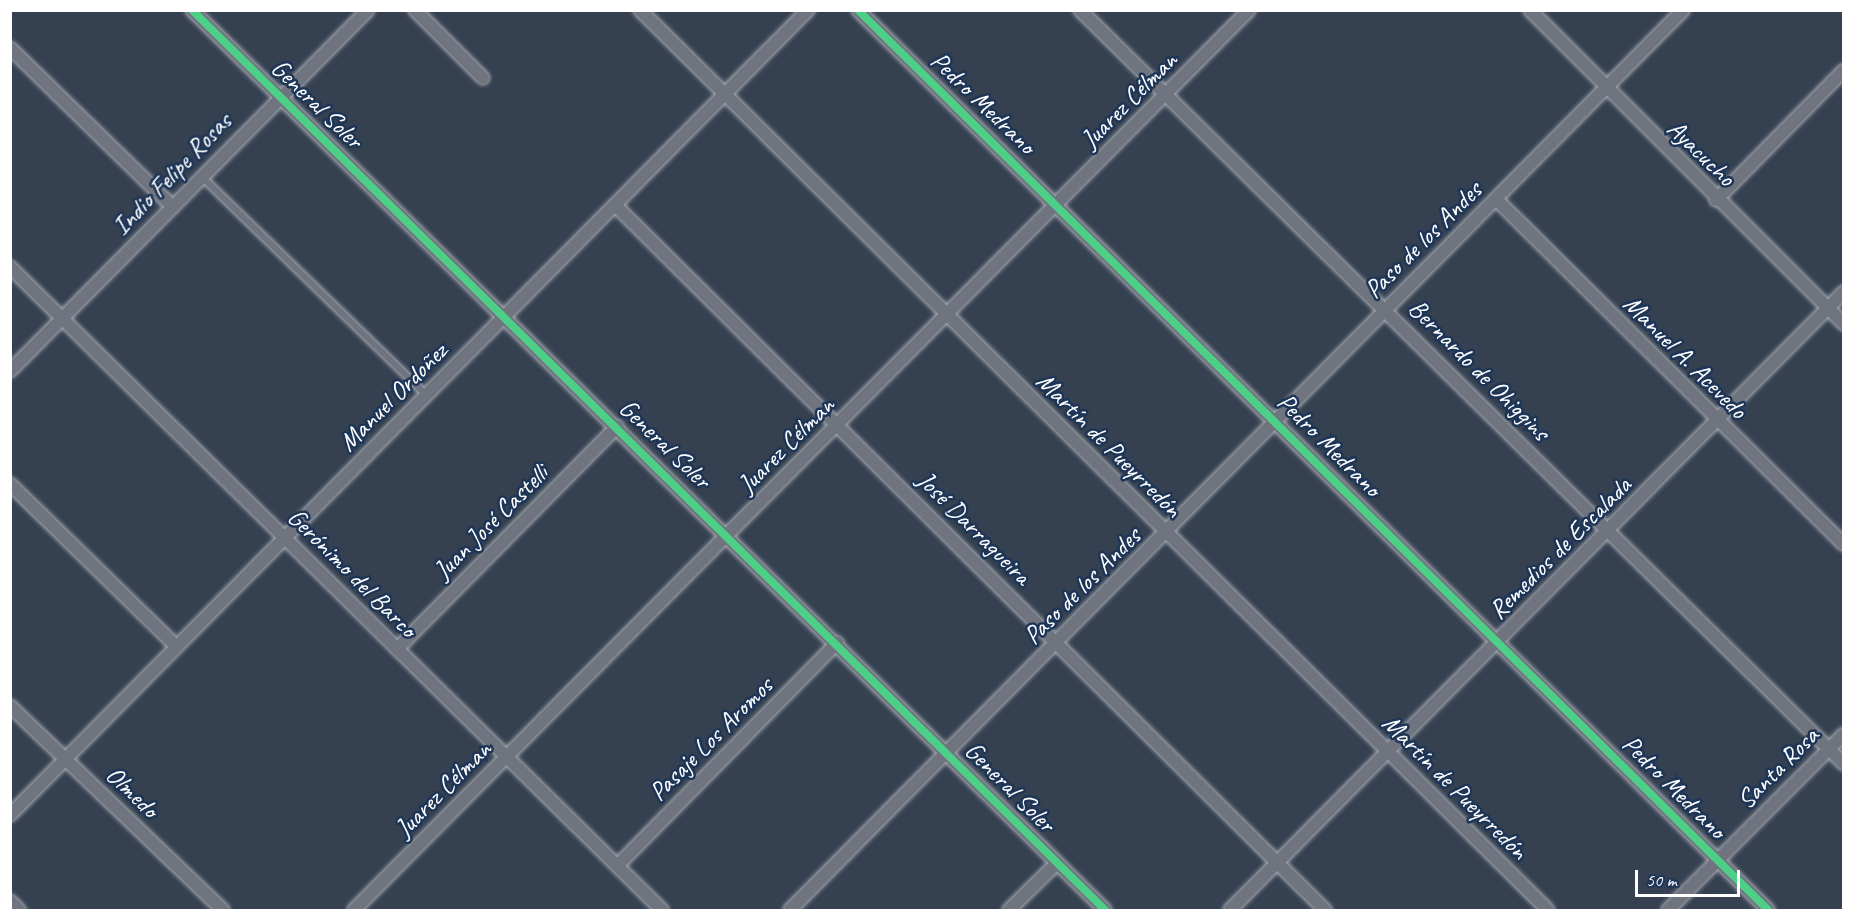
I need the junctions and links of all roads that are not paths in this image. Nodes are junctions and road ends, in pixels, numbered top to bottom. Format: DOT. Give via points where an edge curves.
graph roads {
  1 [pos="192,10"];
  2 [pos="368,10"];
  3 [pos="415,10"];
  4 [pos="640,10"];
  5 [pos="808,10"];
  6 [pos="858,10"];
  7 [pos="1080,10"];
  8 [pos="1250,10"];
  9 [pos="1530,10"];
  10 [pos="1683,10"];
  11 [pos="10,48"];
  12 [pos="1844,70"];
  13 [pos="483,78"];
  14 [pos="1604,90"];
  15 [pos="725,94"];
  16 [pos="1167,95"];
  17 [pos="280,97"];
  18 [pos="201,176"];
  19 [pos="1496,200"];
  20 [pos="1716,200"];
  21 [pos="615,205"];
  22 [pos="1057,205"];
  23 [pos="172,206"];
  24 [pos="10,267"];
  25 [pos="1844,291"];
  26 [pos="1827,308"];
  27 [pos="1386,310"];
  28 [pos="948,315"];
  29 [pos="504,317"];
  30 [pos="63,318"];
  31 [pos="1844,324"];
  32 [pos="10,371"];
  33 [pos="426,396"];
  34 [pos="1717,421"];
  35 [pos="1276,423"];
  36 [pos="837,425"];
  37 [pos="617,427"];
  38 [pos="10,484"];
  39 [pos="1608,531"];
  40 [pos="1166,534"];
  41 [pos="729,536"];
  42 [pos="285,538"];
  43 [pos="1844,544"];
  44 [pos="1057,642"];
  45 [pos="1498,642"];
  46 [pos="837,643"];
  47 [pos="177,647"];
  48 [pos="397,649"];
  49 [pos="10,706"];
  50 [pos="1844,734"];
  51 [pos="1829,749"];
  52 [pos="1387,752"];
  53 [pos="946,754"];
  54 [pos="506,758"];
  55 [pos="66,760"];
  56 [pos="1844,764"];
  57 [pos="10,815"];
  58 [pos="1718,860"];
  59 [pos="1277,862"];
  60 [pos="1057,863"];
  61 [pos="618,866"];
  62 [pos="10,901"];
  63 [pos="20,910"];
  64 [pos="223,910"];
  65 [pos="354,910"];
  66 [pos="662,910"];
  67 [pos="790,910"];
  68 [pos="1009,910"];
  69 [pos="1105,910"];
  70 [pos="1230,910"];
  71 [pos="1325,910"];
  72 [pos="1548,910"];
  73 [pos="1668,910"];
  74 [pos="1768,910"];
  1 -- 17 [label="street, General Soler"];
  2 -- 17 [label="street, Indio Felipe Rosas"];
  3 -- 13 [label="street"];
  4 -- 15 [label="street, Martín de Pueyrredón"];
  5 -- 15 [label="street, Manuel Ordoñez"];
  6 -- 22 [label="street, Pedro Medrano"];
  7 -- 16 [label="street, Bernardo de Ohiggins"];
  8 -- 16 [label="street, Juarez Célman"];
  9 -- 14 [label="street, Ayacucho"];
  10 -- 14 [label="street, Paso de los Andes"];
  11 -- 23 [label="street"];
  12 -- 20 [label="street"];
  14 -- 19 [label="street, Paso de los Andes"];
  14 -- 20 [label="street, Ayacucho"];
  15 -- 21 [label="street, Manuel Ordoñez"];
  15 -- 28 [label="street, Martín de Pueyrredón"];
  16 -- 22 [label="street, Juarez Célman"];
  16 -- 27 [label="street, Bernardo de Ohiggins"];
  17 -- 18 [label="street, Indio Felipe Rosas"];
  17 -- 29 [label="street, General Soler"];
  18 -- 23 [label="street, Indio Felipe Rosas"];
  18 -- 33 [label="lane"];
  19 -- 27 [label="street, Paso de los Andes"];
  19 -- 34 [label="street, Manuel A. Acevedo"];
  20 -- 26 [label="street, Ayacucho"];
  21 -- 29 [label="street, Manuel Ordoñez"];
  21 -- 36 [label="street, José Darragueira"];
  22 -- 28 [label="street, Juarez Célman"];
  22 -- 35 [label="street, Pedro Medrano"];
  23 -- 30 [label="street, Indio Felipe Rosas"];
  24 -- 30 [label="street, Gerónimo del Barco"];
  25 -- 26 [label="street, Remedios de Escalada"];
  26 -- 31 [label="street, Ayacucho"];
  26 -- 34 [label="street, Remedios de Escalada"];
  27 -- 35 [label="street, Paso de los Andes"];
  27 -- 39 [label="street, Bernardo de Ohiggins"];
  28 -- 36 [label="street, Juarez Célman"];
  28 -- 40 [label="street, Martín de Pueyrredón"];
  29 -- 33 [label="street, Manuel Ordoñez"];
  29 -- 37 [label="street, General Soler"];
  30 -- 32 [label="street, Indio Felipe Rosas"];
  30 -- 42 [label="street, Gerónimo del Barco"];
  33 -- 42 [label="street, Manuel Ordoñez"];
  34 -- 39 [label="street, Remedios de Escalada"];
  34 -- 43 [label="street, Manuel A. Acevedo"];
  35 -- 40 [label="street, Paso de los Andes"];
  35 -- 45 [label="street, Pedro Medrano"];
  36 -- 41 [label="street, Juarez Célman"];
  36 -- 44 [label="street, José Darragueira"];
  37 -- 41 [label="street, General Soler"];
  37 -- 48 [label="street, Juan José Castelli"];
  38 -- 47 [label="street"];
  39 -- 45 [label="street, Remedios de Escalada"];
  39 -- 51 [label="street, Bernardo de Ohiggins"];
  40 -- 44 [label="street, Paso de los Andes"];
  40 -- 52 [label="street, Martín de Pueyrredón"];
  41 -- 46 [label="street, General Soler"];
  41 -- 54 [label="street, Juarez Célman"];
  42 -- 47 [label="street, Manuel Ordoñez"];
  42 -- 48 [label="street, Gerónimo del Barco"];
  44 -- 53 [label="street, Paso de los Andes"];
  44 -- 59 [label="street, José Darragueira"];
  45 -- 52 [label="street, Remedios de Escalada"];
  45 -- 58 [label="street, Pedro Medrano"];
  46 -- 53 [label="street, General Soler"];
  46 -- 61 [label="street, Pasaje Los Aromos"];
  47 -- 55 [label="street, Manuel Ordoñez"];
  48 -- 54 [label="street, Gerónimo del Barco"];
  49 -- 55 [label="street, Olmedo"];
  50 -- 51 [label="street, Santa Rosa"];
  51 -- 56 [label="street, Bernardo de Ohiggins"];
  51 -- 58 [label="street, Santa Rosa"];
  52 -- 59 [label="street, Remedios de Escalada"];
  52 -- 72 [label="street, Martín de Pueyrredón"];
  53 -- 60 [label="street, General Soler"];
  53 -- 67 [label="street, Paso de los Andes"];
  54 -- 61 [label="street, Gerónimo del Barco"];
  54 -- 65 [label="street, Juarez Célman"];
  55 -- 57 [label="street, Manuel Ordoñez"];
  55 -- 64 [label="street, Olmedo"];
  58 -- 73 [label="street, Santa Rosa"];
  58 -- 74 [label="street, Pedro Medrano"];
  59 -- 70 [label="street, Remedios de Escalada"];
  59 -- 71 [label="street, José Darragueira"];
  60 -- 68 [label="street"];
  60 -- 69 [label="street, General Soler"];
  61 -- 66 [label="street, Gerónimo del Barco"];
  62 -- 63 [label="street"];
}
